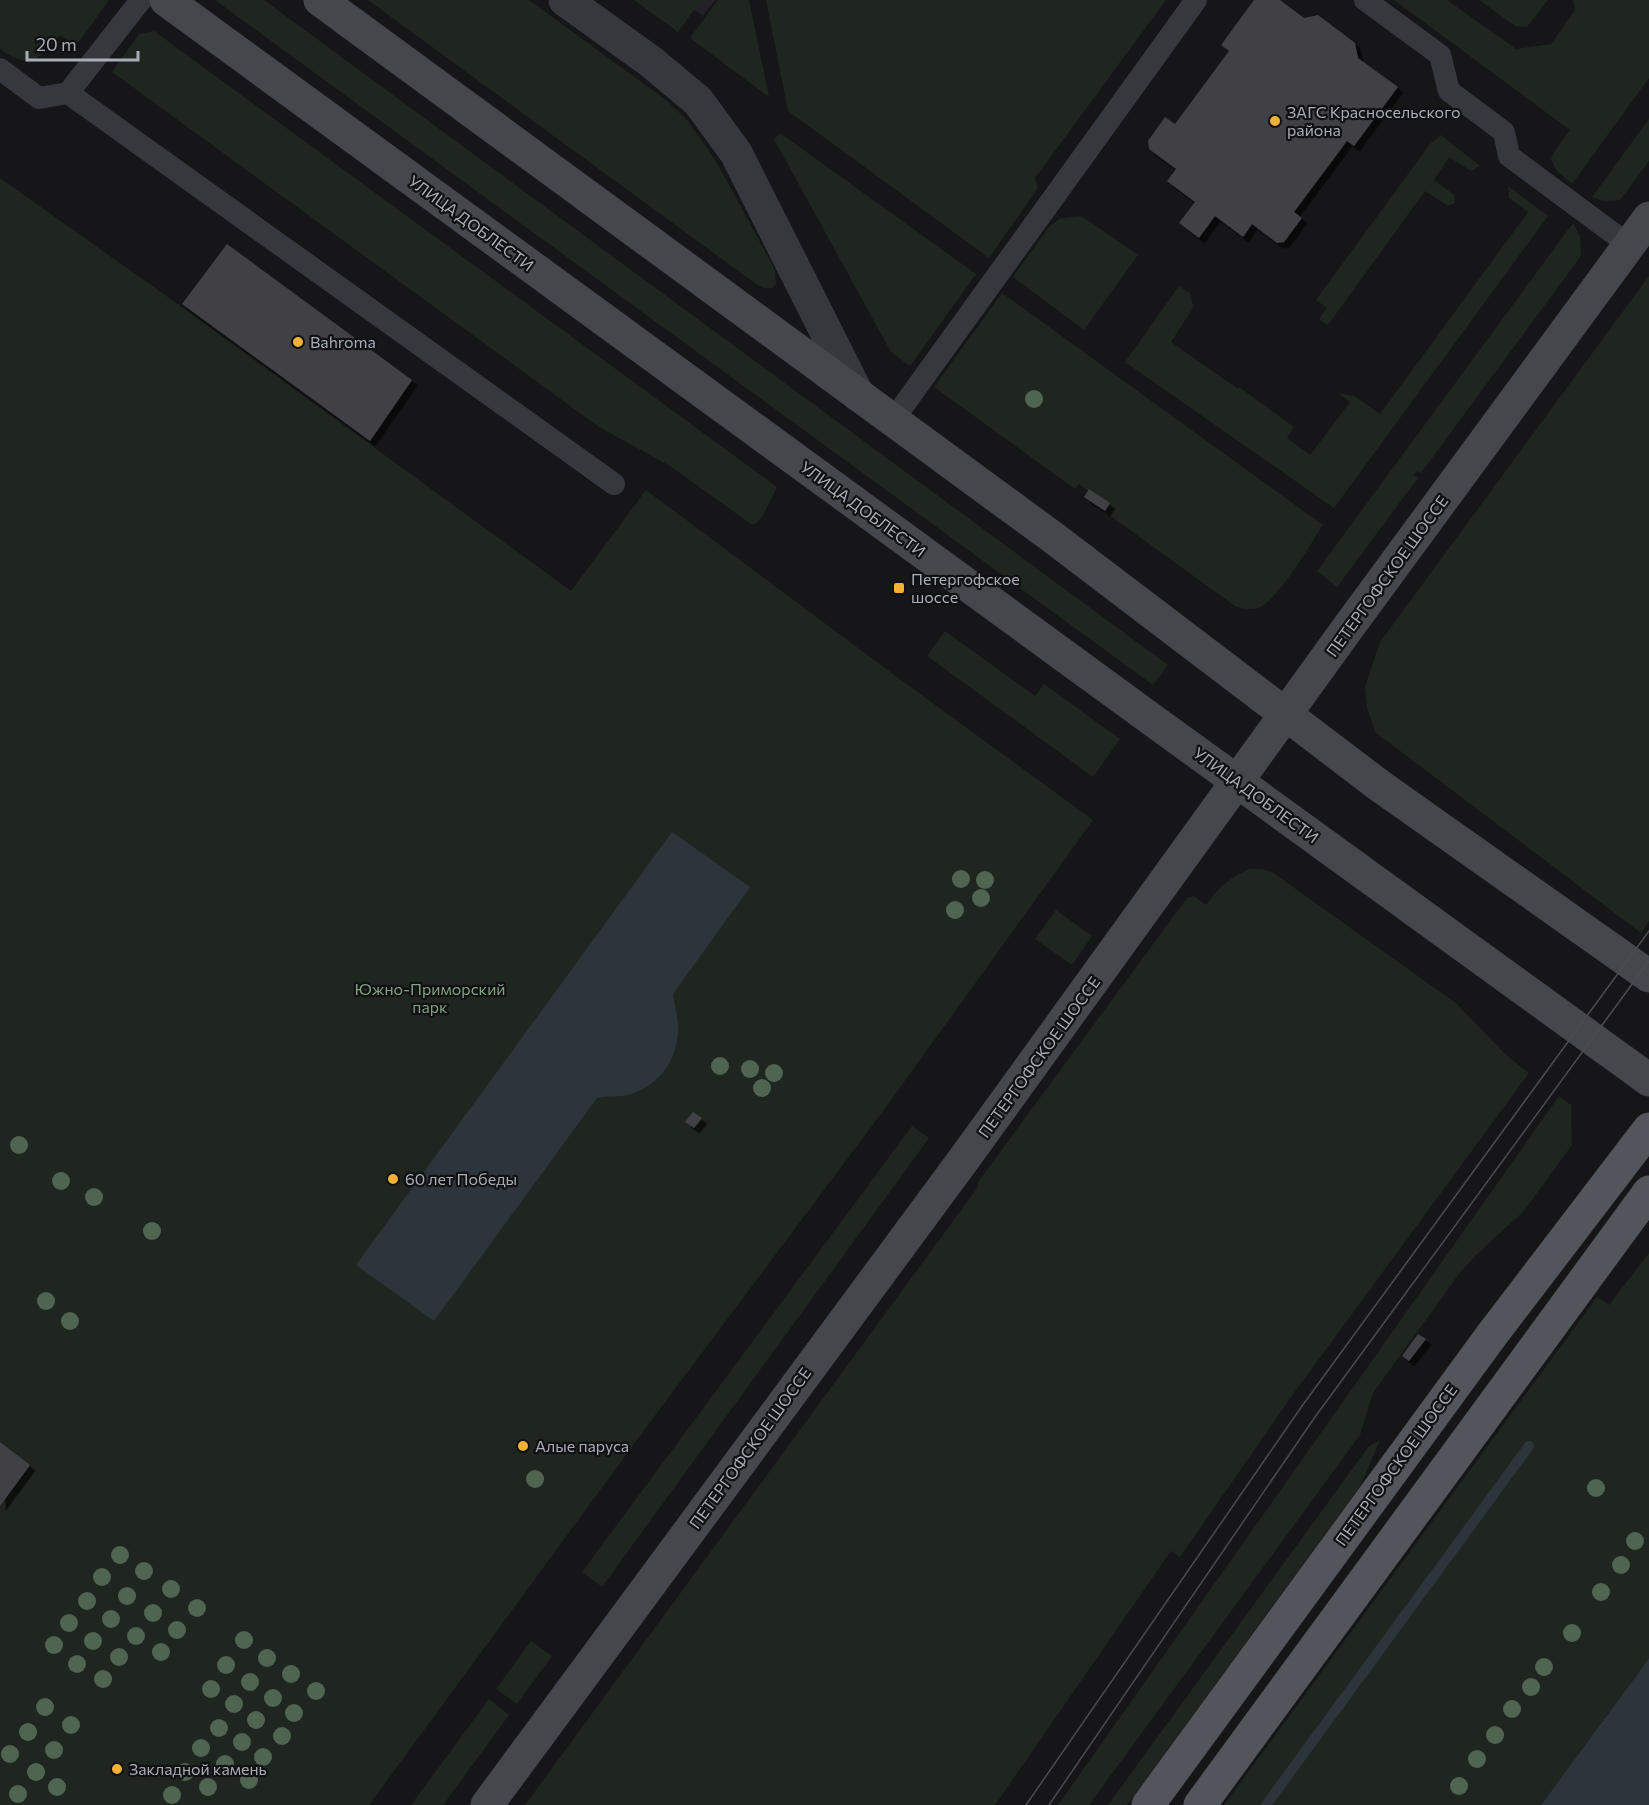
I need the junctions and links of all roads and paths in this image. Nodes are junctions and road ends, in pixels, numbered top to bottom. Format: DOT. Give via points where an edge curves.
graph roads {
  1 [pos="141,0"];
  2 [pos="166,0"];
  3 [pos="320,0"];
  4 [pos="565,0"];
  5 [pos="1196,0"];
  6 [pos="1365,0"];
  7 [pos="0,69"];
  8 [pos="68,93"];
  9 [pos="1649,218"];
  10 [pos="1629,245"];
  11 [pos="858,395"];
  12 [pos="892,420"];
  13 [pos="614,484"];
  14 [pos="1286,714"];
  15 [pos="1238,782"];
  16 [pos="1649,976"];
  17 [pos="1649,1080"];
  18 [pos="1649,1129"];
  19 [pos="1649,1192"];
  20 [pos="487,1805"];
  21 [pos="1148,1805"];
  22 [pos="1200,1805"];
  1 -- 8 [label="lane"];
  2 -- 15 [label="main road, УЛИЦА ДОБЛЕСТИ"];
  3 -- 11 [label="main road"];
  4 -- 11 [label="street" via="698,101 736,153"];
  5 -- 12 [label="lane"];
  6 -- 10 [label="lane" via="1440,55 1449,91 1504,132 1509,156"];
  7 -- 8 [label="lane" via="39,98"];
  8 -- 13 [label="lane"];
  9 -- 10 [label="main road, ПЕТЕРГОФСКОЕ ШОССЕ"];
  10 -- 14 [label="main road, ПЕТЕРГОФСКОЕ ШОССЕ"];
  11 -- 12 [label="main road"];
  12 -- 14 [label="main road"];
  14 -- 15 [label="main road, ПЕТЕРГОФСКОЕ ШОССЕ"];
  14 -- 16 [label="main road" via="1380,786"];
  15 -- 17 [label="main road, УЛИЦА ДОБЛЕСТИ"];
  15 -- 20 [label="main road, ПЕТЕРГОФСКОЕ ШОССЕ"];
  18 -- 21 [label="main road, ПЕТЕРГОФСКОЕ ШОССЕ" via="1491,1336"];
  19 -- 22 [label="main road"];
}
